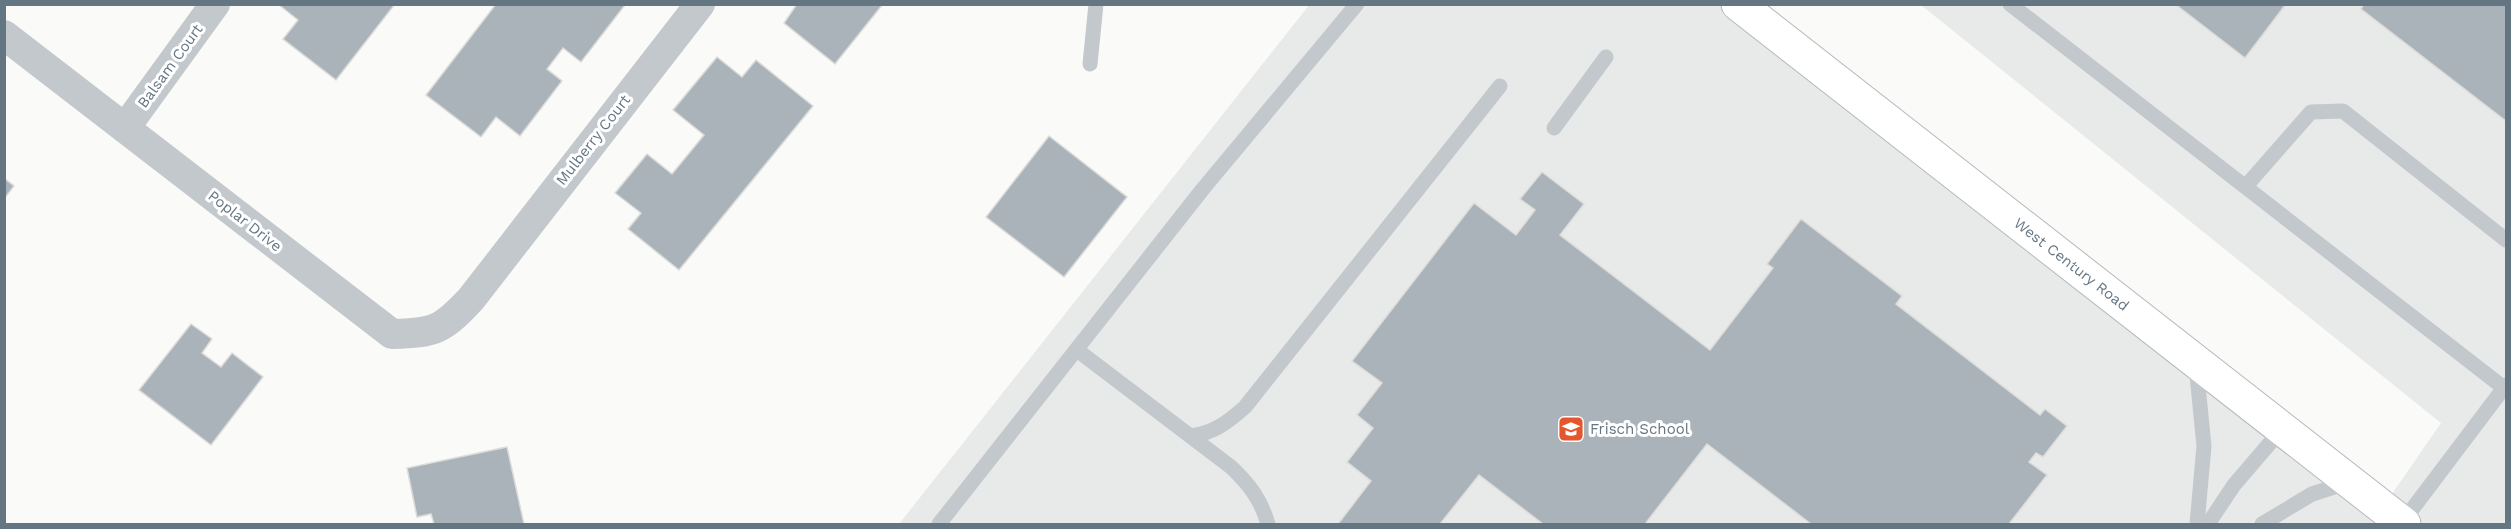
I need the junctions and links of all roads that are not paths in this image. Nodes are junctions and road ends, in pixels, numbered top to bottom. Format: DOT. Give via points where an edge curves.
graph roads {
  1 [pos="215,4"];
  2 [pos="700,4"];
  3 [pos="1096,4"];
  4 [pos="1358,4"];
  5 [pos="1738,4"];
  6 [pos="2010,4"];
  7 [pos="4,35"];
  8 [pos="1606,57"];
  9 [pos="1090,64"];
  10 [pos="1500,86"];
  11 [pos="124,128"];
  12 [pos="1554,128"];
  13 [pos="2246,186"];
  14 [pos="2506,240"];
  15 [pos="487,276"];
  16 [pos="1077,350"];
  17 [pos="2196,362"];
  18 [pos="2505,387"];
  19 [pos="2282,429"];
  20 [pos="1191,436"];
  21 [pos="2350,482"];
  22 [pos="2402,524"];
  23 [pos="939,525"];
  24 [pos="1268,525"];
  25 [pos="2197,525"];
  26 [pos="2208,525"];
  27 [pos="2262,525"];
  1 -- 11 [label="street, Balsam Court"];
  2 -- 15 [label="street, Mulberry Court"];
  3 -- 9 [label="lane"];
  4 -- 16 [label="lane" via="1202,190"];
  5 -- 17 [label="main road, West Century Road"];
  6 -- 13 [label="lane"];
  7 -- 11 [label="street, Poplar Drive"];
  8 -- 12 [label="lane"];
  10 -- 20 [label="lane" via="1245,407 1224,425 1207,434"];
  11 -- 15 [label="street, Poplar Drive" via="392,334 424,333 449,322"];
  13 -- 14 [label="lane" via="2311,112 2343,111"];
  13 -- 18 [label="lane"];
  16 -- 20 [label="lane"];
  16 -- 23 [label="lane"];
  17 -- 19 [label="main road, West Century Road"];
  17 -- 25 [label="lane" via="2204,446"];
  18 -- 22 [label="lane"];
  19 -- 21 [label="main road, West Century Road"];
  19 -- 26 [label="lane" via="2234,485"];
  20 -- 24 [label="lane" via="1248,483 1259,499"];
  21 -- 22 [label="main road, West Century Road"];
  21 -- 27 [label="lane" via="2312,495"];
}
